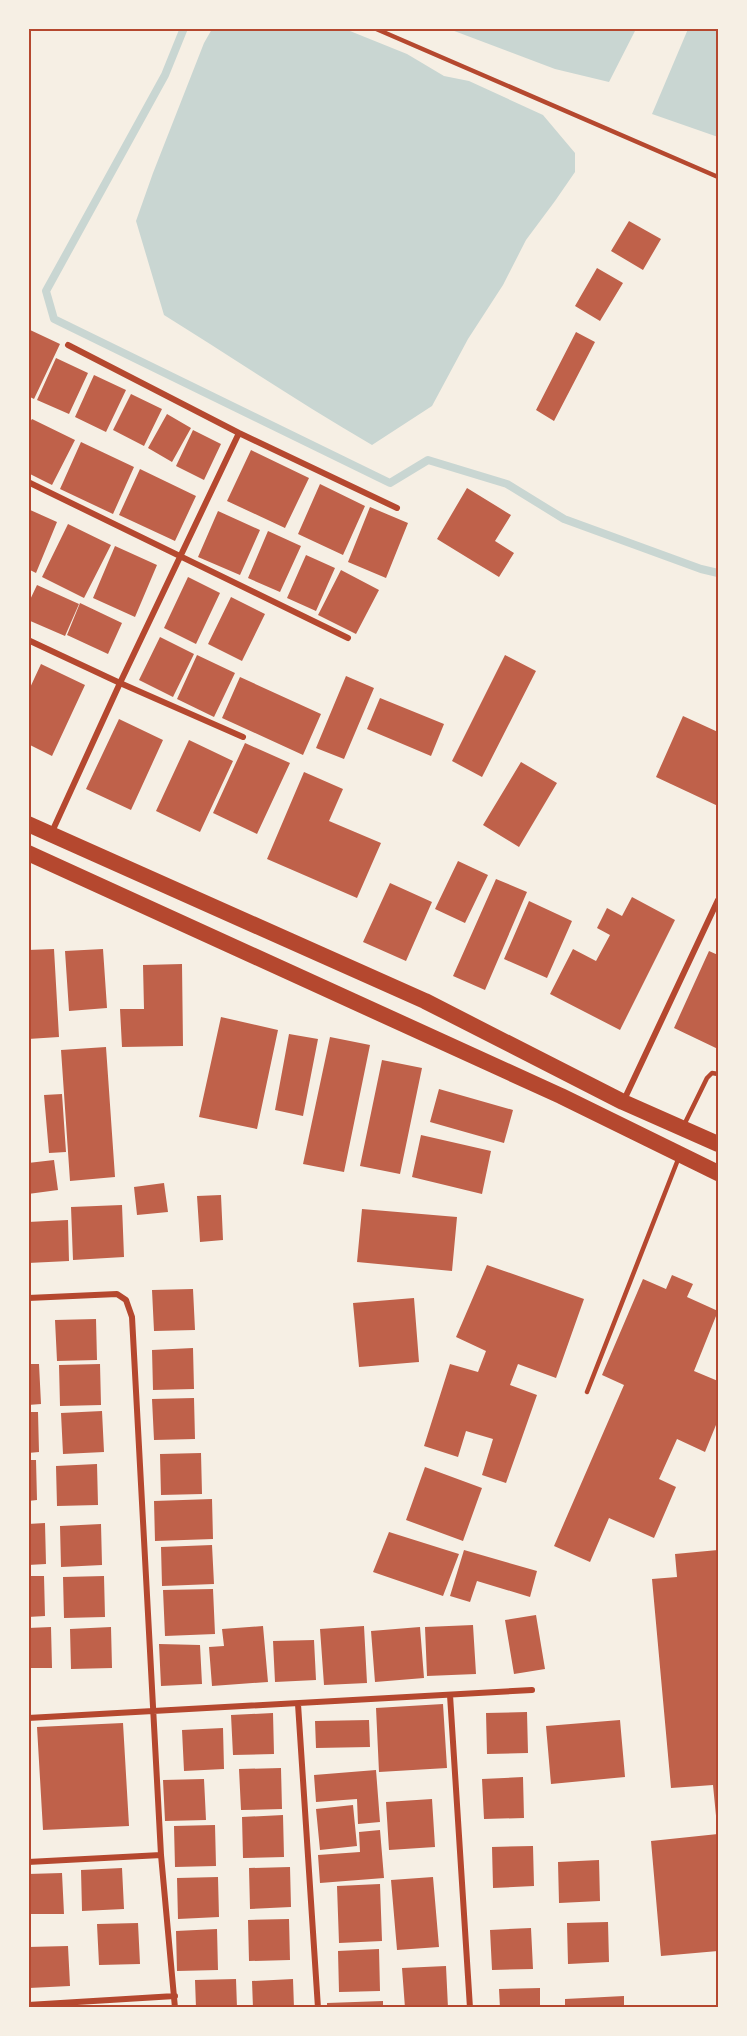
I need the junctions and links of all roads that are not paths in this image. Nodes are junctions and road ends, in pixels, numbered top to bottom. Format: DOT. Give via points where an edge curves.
graph roads {
  1 [pos="374,28"];
  2 [pos="718,177"];
  3 [pos="68,345"];
  4 [pos="238,433"];
  5 [pos="28,482"];
  6 [pos="397,508"];
  7 [pos="180,557"];
  8 [pos="348,638"];
  9 [pos="28,640"];
  10 [pos="120,683"];
  11 [pos="243,737"];
  12 [pos="28,824"];
  13 [pos="51,834"];
  14 [pos="28,853"];
  15 [pos="718,900"];
  16 [pos="718,1074"];
  17 [pos="623,1102"];
  18 [pos="683,1127"];
  19 [pos="718,1144"];
  20 [pos="680,1154"];
  21 [pos="718,1173"];
  22 [pos="28,1298"];
  23 [pos="587,1392"];
  24 [pos="532,1690"];
  25 [pos="450,1695"];
  26 [pos="298,1704"];
  27 [pos="152,1710"];
  28 [pos="28,1718"];
  29 [pos="161,1855"];
  30 [pos="28,1862"];
  31 [pos="175,1996"];
  32 [pos="28,2005"];
  33 [pos="175,2007"];
  34 [pos="318,2007"];
  35 [pos="470,2007"];
  1 -- 2 [label="lane"];
  3 -- 4 [label="street"];
  4 -- 6 [label="street"];
  4 -- 7 [label="street"];
  5 -- 7 [label="street"];
  7 -- 8 [label="street"];
  7 -- 10 [label="street"];
  9 -- 10 [label="street"];
  10 -- 11 [label="street"];
  10 -- 13 [label="street"];
  12 -- 13 [label="highway"];
  13 -- 17 [label="highway" via="425,1001"];
  14 -- 20 [label="highway"];
  15 -- 17 [label="street"];
  16 -- 18 [label="lane" via="707,1078"];
  17 -- 18 [label="highway"];
  18 -- 19 [label="highway"];
  20 -- 21 [label="highway"];
  20 -- 23 [label="lane"];
  22 -- 27 [label="street" via="117,1294 126,1300 132,1317"];
  24 -- 25 [label="street"];
  25 -- 26 [label="street"];
  25 -- 35 [label="street"];
  26 -- 27 [label="street"];
  26 -- 34 [label="street"];
  27 -- 28 [label="street"];
  27 -- 29 [label="street"];
  29 -- 30 [label="street"];
  29 -- 31 [label="street"];
  31 -- 32 [label="street"];
  31 -- 33 [label="street"];
}
